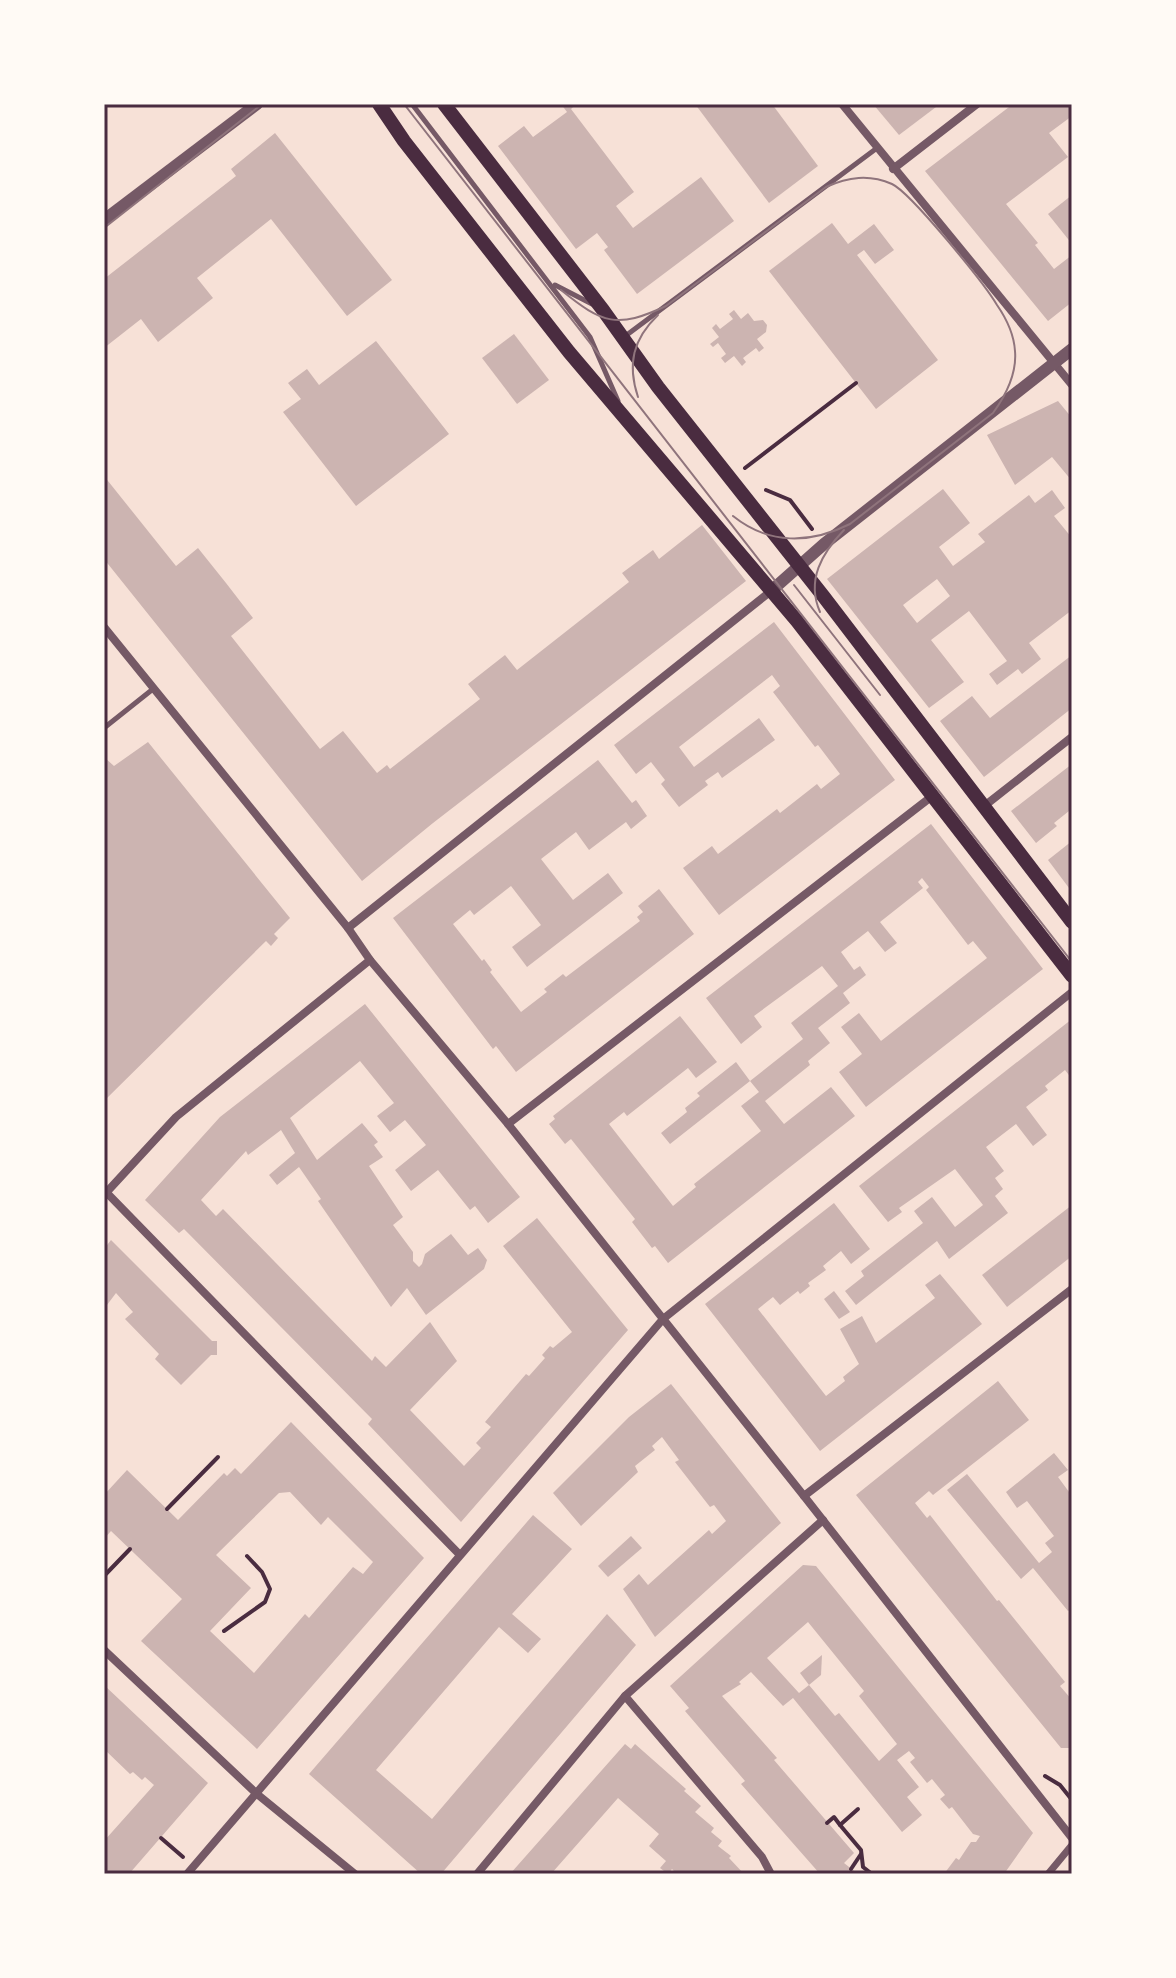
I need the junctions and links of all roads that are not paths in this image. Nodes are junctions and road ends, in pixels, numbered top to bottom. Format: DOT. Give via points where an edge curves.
graph roads {
  1 [pos="257,104"];
  2 [pos="379,104"];
  3 [pos="412,104"];
  4 [pos="444,104"];
  5 [pos="842,104"];
  6 [pos="977,104"];
  7 [pos="877,148"];
  8 [pos="893,169"];
  9 [pos="104,220"];
  10 [pos="551,282"];
  11 [pos="603,310"];
  12 [pos="623,338"];
  13 [pos="1072,349"];
  14 [pos="1054,362"];
  15 [pos="1072,385"];
  16 [pos="622,412"];
  17 [pos="798,565"];
  18 [pos="771,591"];
  19 [pos="104,627"];
  20 [pos="154,688"];
  21 [pos="104,728"];
  22 [pos="1072,737"];
  23 [pos="931,797"];
  24 [pos="983,807"];
  25 [pos="1072,922"];
  26 [pos="348,928"];
  27 [pos="370,960"];
  28 [pos="1072,976"];
  29 [pos="1072,992"];
  30 [pos="508,1124"];
  31 [pos="105,1194"];
  32 [pos="1072,1289"];
  33 [pos="663,1319"];
  34 [pos="804,1496"];
  35 [pos="823,1520"];
  36 [pos="459,1554"];
  37 [pos="104,1650"];
  38 [pos="625,1696"];
  39 [pos="257,1794"];
  40 [pos="1072,1838"];
  41 [pos="1072,1845"];
  42 [pos="190,1870"];
  43 [pos="355,1874"];
  44 [pos="477,1874"];
  45 [pos="771,1874"];
  46 [pos="1048,1874"];
  1 -- 9 [label="street"];
  2 -- 16 [label="main road" via="559,340"];
  3 -- 10 [label="lane"];
  4 -- 11 [label="main road"];
  5 -- 7 [label="street"];
  6 -- 8 [label="street"];
  7 -- 8 [label="street"];
  7 -- 12 [label="lane"];
  8 -- 14 [label="street"];
  10 -- 11 [label="lane"];
  10 -- 16 [label="lane" via="590,337"];
  11 -- 12 [label="main road"];
  12 -- 17 [label="main road"];
  13 -- 14 [label="street"];
  14 -- 15 [label="street"];
  14 -- 17 [label="street"];
  16 -- 18 [label="main road"];
  17 -- 18 [label="street"];
  17 -- 24 [label="main road"];
  18 -- 23 [label="main road"];
  18 -- 26 [label="street"];
  19 -- 20 [label="street"];
  20 -- 21 [label="lane"];
  20 -- 26 [label="street"];
  22 -- 24 [label="street"];
  23 -- 28 [label="main road"];
  23 -- 30 [label="street"];
  24 -- 25 [label="main road"];
  26 -- 27 [label="street"];
  27 -- 30 [label="street"];
  27 -- 31 [label="street" via="176,1117"];
  29 -- 33 [label="street"];
  30 -- 33 [label="street"];
  31 -- 36 [label="street"];
  32 -- 34 [label="street"];
  33 -- 34 [label="street"];
  33 -- 36 [label="street"];
  34 -- 35 [label="street"];
  35 -- 38 [label="street"];
  35 -- 40 [label="street"];
  36 -- 39 [label="street"];
  37 -- 39 [label="street"];
  38 -- 44 [label="street"];
  38 -- 45 [label="street"];
  39 -- 42 [label="street"];
  39 -- 43 [label="street"];
  41 -- 46 [label="street"];
}
